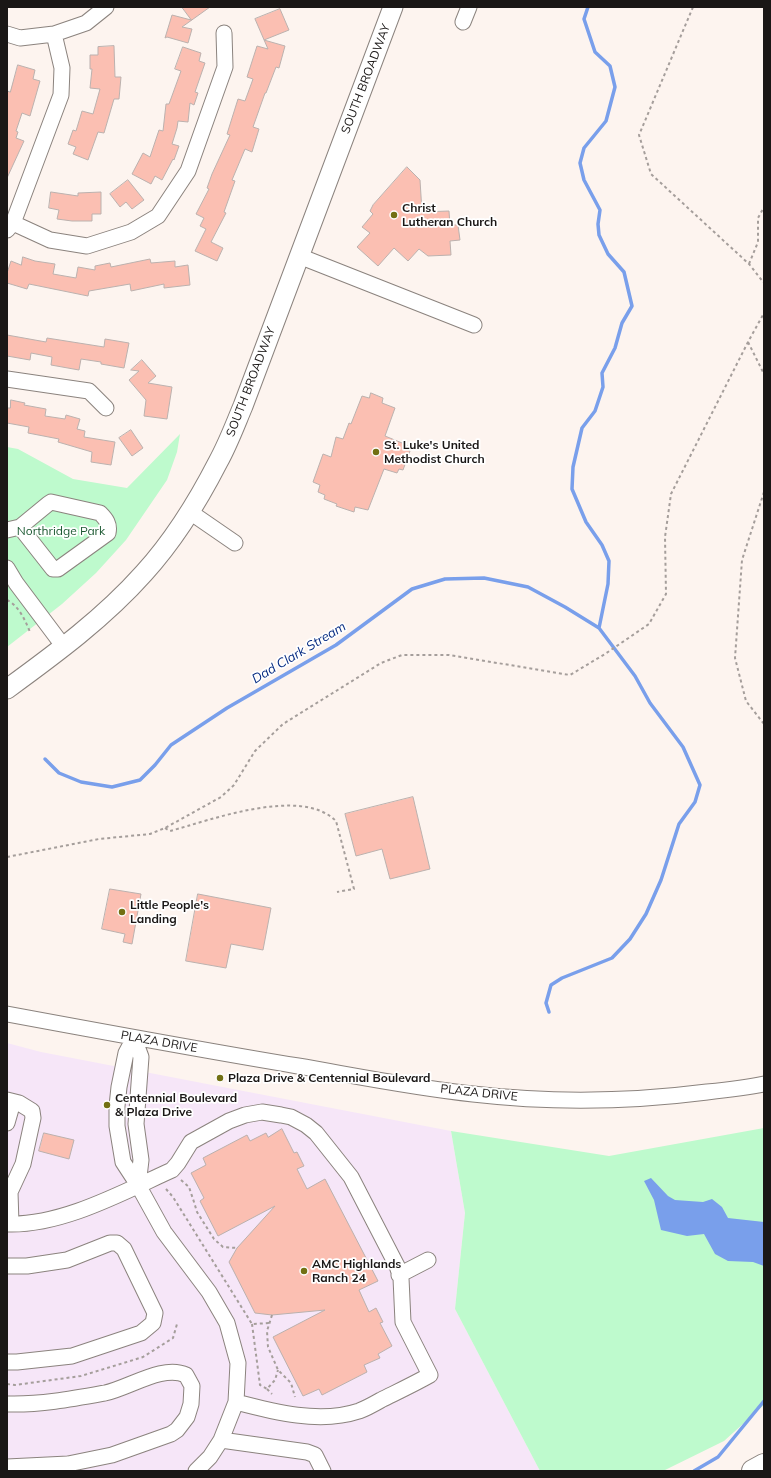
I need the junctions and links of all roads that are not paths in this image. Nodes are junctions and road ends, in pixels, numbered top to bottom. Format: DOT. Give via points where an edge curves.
graph roads {
  1 [pos="106,7"];
  2 [pos="393,7"];
  3 [pos="469,7"];
  4 [pos="463,22"];
  5 [pos="224,33"];
  6 [pos="7,34"];
  7 [pos="54,34"];
  8 [pos="10,226"];
  9 [pos="299,256"];
  10 [pos="474,325"];
  11 [pos="7,378"];
  12 [pos="106,408"];
  13 [pos="190,512"];
  14 [pos="14,528"];
  15 [pos="235,543"];
  16 [pos="7,568"];
  17 [pos="64,647"];
  18 [pos="7,689"];
  19 [pos="7,1014"];
  20 [pos="134,1038"];
  21 [pos="764,1084"];
  22 [pos="10,1101"];
  23 [pos="7,1123"];
  24 [pos="11,1182"];
  25 [pos="138,1185"];
  26 [pos="9,1224"];
  27 [pos="428,1260"];
  28 [pos="7,1266"];
  29 [pos="399,1275"];
  30 [pos="7,1362"];
  31 [pos="236,1402"];
  32 [pos="7,1404"];
  33 [pos="221,1440"];
  34 [pos="764,1465"];
  35 [pos="7,1467"];
  36 [pos="196,1471"];
  37 [pos="323,1471"];
  38 [pos="753,1471"];
  1 -- 7 [label="street" via="86,24"];
  2 -- 9 [label="main road, SOUTH BROADWAY"];
  3 -- 4 [label="street"];
  5 -- 8 [label="street" via="225,67 220,82 188,170 158,216 131,232 87,246 50,240"];
  6 -- 7 [label="street" via="20,38"];
  7 -- 8 [label="street" via="62,68 61,96"];
  9 -- 10 [label="street"];
  9 -- 13 [label="main road, SOUTH BROADWAY" via="243,406 219,461"];
  11 -- 12 [label="street" via="89,391"];
  13 -- 15 [label="street"];
  13 -- 17 [label="main road, SOUTH BROADWAY" via="144,573"];
  14 -- 14 [label="street" via="51,502 100,513 109,525 108,533 58,569 53,569"];
  16 -- 17 [label="street"];
  17 -- 18 [label="main road, SOUTH BROADWAY"];
  19 -- 20 [label="street, PLAZA DRIVE"];
  20 -- 21 [label="street, PLAZA DRIVE" via="372,1079 473,1094 540,1100 633,1099 686,1095"];
  20 -- 25 [label="street" via="141,1057 136,1124 141,1160"];
  20 -- 25 [label="street" via="126,1053 121,1073 117,1119 123,1162"];
  22 -- 23 [label="street"];
  22 -- 24 [label="street" via="32,1111 33,1118 23,1164"];
  24 -- 26 [label="street"];
  25 -- 26 [label="street" via="62,1216"];
  25 -- 29 [label="street" via="172,1170 191,1142 229,1121 262,1112 291,1117 316,1133 351,1177 397,1266"];
  25 -- 31 [label="street" via="164,1232 209,1292 227,1322 238,1363"];
  27 -- 29 [label="street"];
  28 -- 30 [label="street" via="67,1260 110,1243 117,1243 124,1249 155,1313 153,1323 141,1333 72,1356"];
  29 -- 31 [label="street" via="403,1322 430,1375 361,1410 346,1414 298,1415"];
  31 -- 33 [label="street"];
  32 -- 35 [label="street" via="55,1402 107,1392 170,1371 186,1375 192,1386 191,1404 186,1417 177,1430 163,1438 112,1455 68,1464"];
  33 -- 36 [label="street" via="210,1457"];
  33 -- 37 [label="street" via="307,1452 315,1455"];
  34 -- 38 [label="highway"];
}
